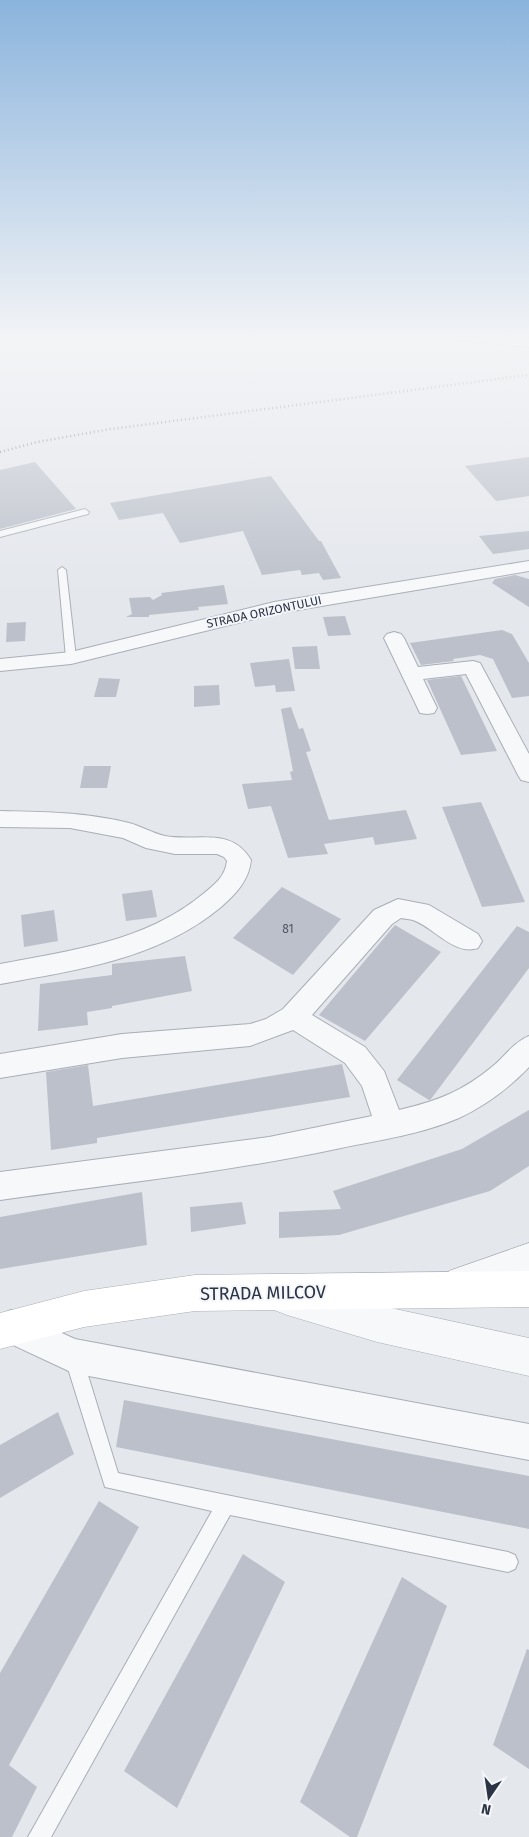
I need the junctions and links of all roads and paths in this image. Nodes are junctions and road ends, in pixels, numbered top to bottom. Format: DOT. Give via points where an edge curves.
graph roads {
  1 [pos="85,512"];
  2 [pos="0,534"];
  3 [pos="529,566"];
  4 [pos="62,570"];
  5 [pos="394,638"];
  6 [pos="71,658"];
  7 [pos="0,665"];
  8 [pos="412,674"];
  9 [pos="427,708"];
  10 [pos="529,775"];
  11 [pos="0,819"];
  12 [pos="469,941"];
  13 [pos="0,974"];
  14 [pos="294,1017"];
  15 [pos="529,1048"];
  16 [pos="0,1066"];
  17 [pos="390,1125"];
  18 [pos="0,1186"];
  19 [pos="529,1260"];
  20 [pos="529,1289"];
  21 [pos="437,1291"];
  22 [pos="274,1292"];
  23 [pos="6,1329"];
  24 [pos="73,1356"];
  25 [pos="529,1357"];
  26 [pos="529,1442"];
  27 [pos="226,1504"];
  28 [pos="508,1562"];
  29 [pos="39,1837"];
  1 -- 2 [label="lane"];
  3 -- 6 [label="street, STRADA ORIZONTULUI" via="274,608"];
  4 -- 6 [label="lane"];
  5 -- 8 [label="street"];
  6 -- 7 [label="street, STRADA ORIZONTULUI"];
  8 -- 9 [label="street"];
  8 -- 10 [label="street" via="473,667"];
  11 -- 13 [label="street" via="70,820 128,831 154,842 175,846 219,846 232,851 239,860 234,879 201,912 171,929 117,951"];
  12 -- 14 [label="street" via="420,912 398,908 383,917"];
  14 -- 16 [label="street" via="250,1035 122,1046"];
  14 -- 17 [label="street" via="356,1055 374,1080"];
  15 -- 17 [label="street" via="494,1081 452,1107"];
  17 -- 18 [label="street" via="269,1150"];
  19 -- 21 [label="street"];
  20 -- 21 [label="main road, STRADA MILCOV"];
  21 -- 22 [label="main road, STRADA MILCOV"];
  22 -- 23 [label="main road, STRADA MILCOV" via="195,1293 137,1300 84,1309"];
  22 -- 25 [label="street" via="377,1324"];
  23 -- 24 [label="street"];
  24 -- 26 [label="street"];
  24 -- 27 [label="lane" via="111,1481"];
  27 -- 28 [label="lane"];
  27 -- 29 [label="lane"];
}
